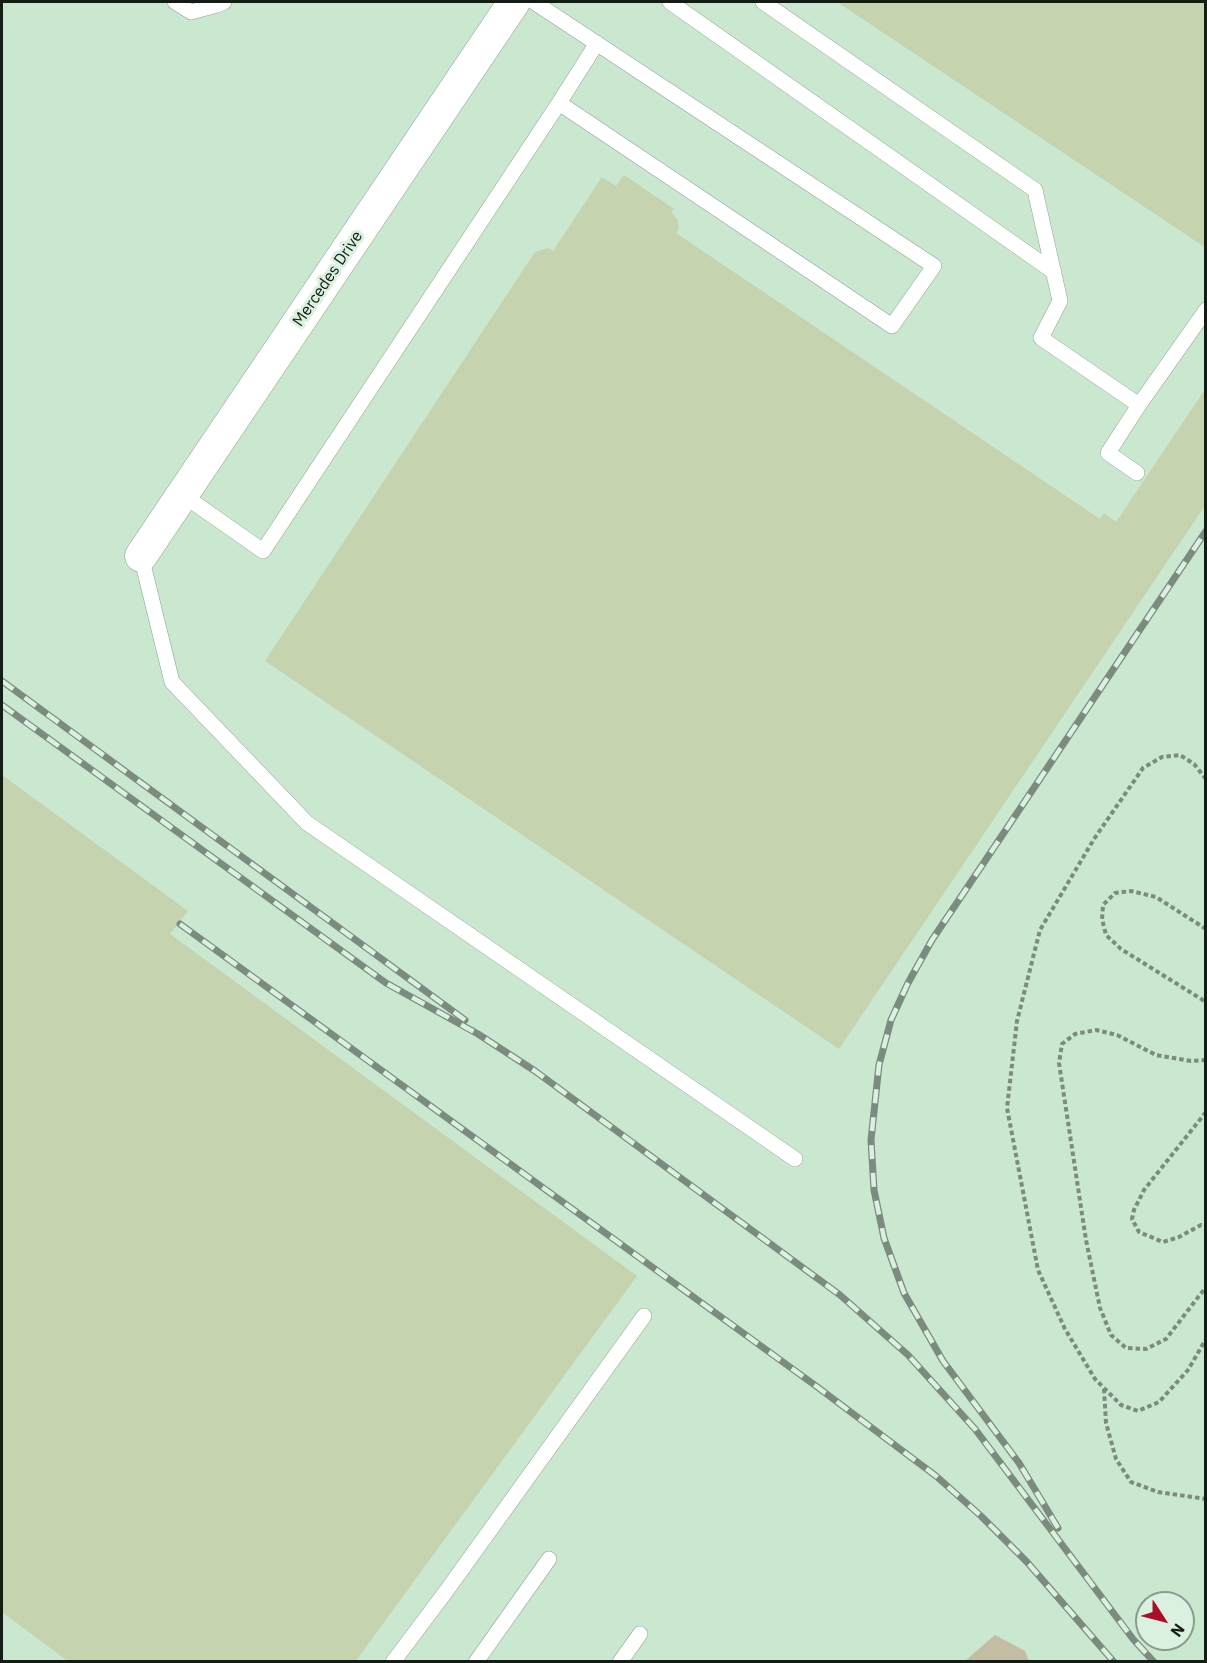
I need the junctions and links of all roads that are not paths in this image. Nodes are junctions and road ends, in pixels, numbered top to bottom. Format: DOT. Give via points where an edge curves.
graph roads {
  1 [pos="175,2"];
  2 [pos="224,2"];
  3 [pos="514,2"];
  4 [pos="534,2"];
  5 [pos="670,2"];
  6 [pos="763,2"];
  7 [pos="597,43"];
  8 [pos="559,103"];
  9 [pos="1054,272"];
  10 [pos="1206,310"];
  11 [pos="1139,405"];
  12 [pos="1137,472"];
  13 [pos="183,495"];
  14 [pos="141,556"];
  15 [pos="795,1159"];
  16 [pos="644,1316"];
  17 [pos="549,1559"];
  18 [pos="640,1634"];
  19 [pos="393,1662"];
  20 [pos="476,1662"];
  21 [pos="620,1662"];
  1 -- 2 [label="lane" via="191,12"];
  3 -- 13 [label="street, Mercedes Drive"];
  4 -- 7 [label="lane"];
  5 -- 9 [label="lane"];
  6 -- 9 [label="lane" via="1035,190"];
  7 -- 8 [label="lane"];
  7 -- 8 [label="lane" via="934,266 892,326"];
  8 -- 13 [label="lane" via="263,551"];
  9 -- 11 [label="lane" via="1060,301 1041,338"];
  10 -- 11 [label="lane"];
  11 -- 12 [label="lane" via="1108,453"];
  13 -- 14 [label="street, Mercedes Drive"];
  14 -- 15 [label="lane" via="172,682 307,823"];
  16 -- 19 [label="lane"];
  17 -- 20 [label="lane"];
  18 -- 21 [label="lane"];
}
